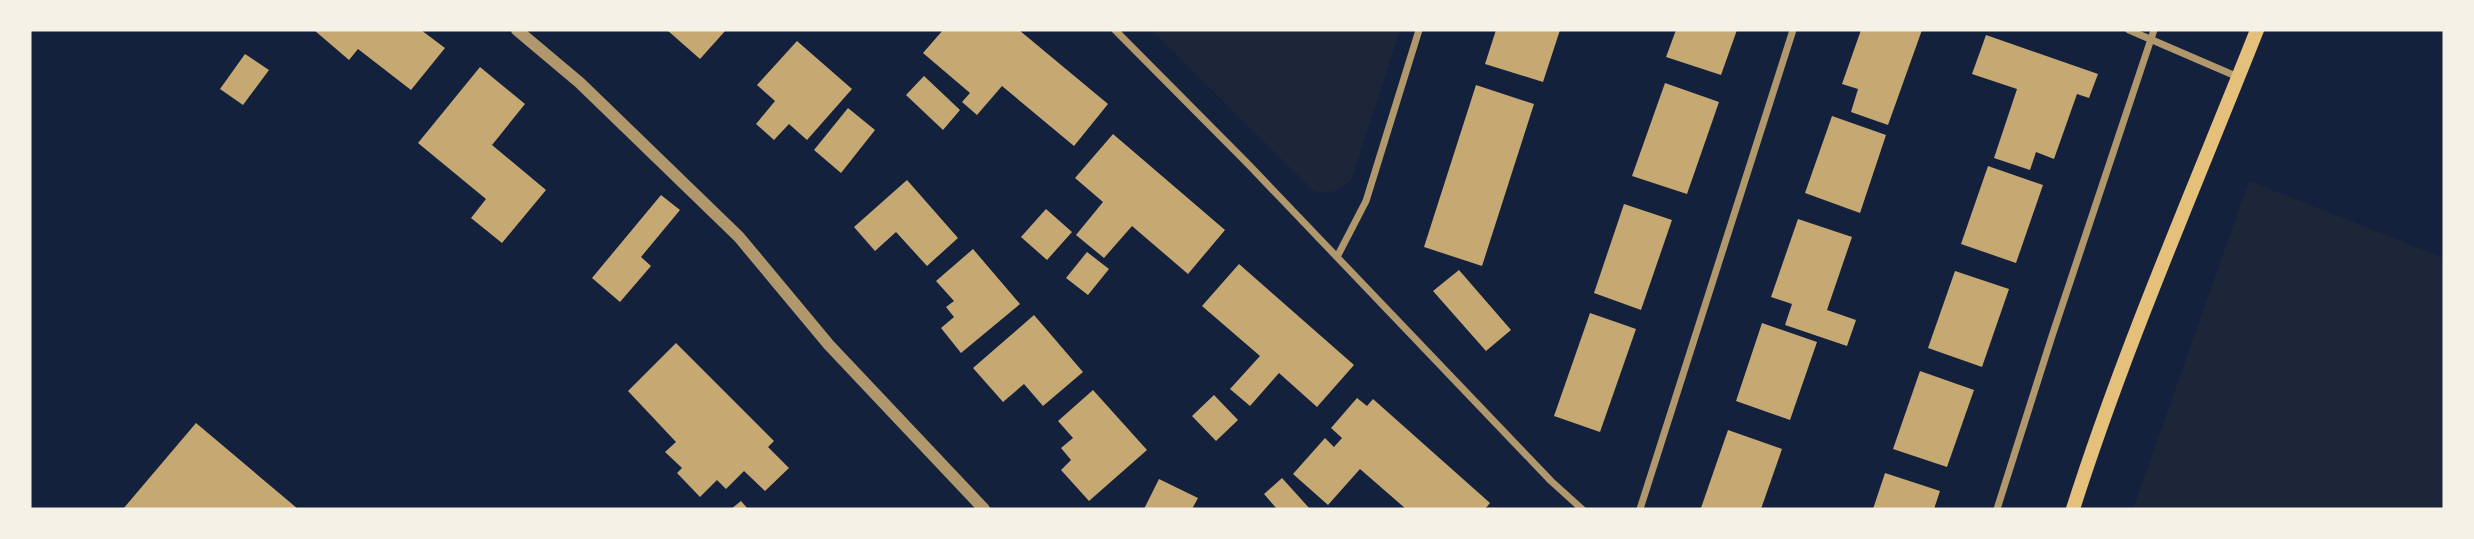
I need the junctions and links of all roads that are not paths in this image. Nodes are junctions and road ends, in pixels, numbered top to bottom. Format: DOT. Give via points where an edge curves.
graph roads {
  1 [pos="517,30"];
  2 [pos="1115,30"];
  3 [pos="1419,30"];
  4 [pos="1793,30"];
  5 [pos="2129,30"];
  6 [pos="2154,30"];
  7 [pos="2256,30"];
  8 [pos="2151,39"];
  9 [pos="2238,77"];
  10 [pos="1337,257"];
  11 [pos="984,509"];
  12 [pos="1583,509"];
  13 [pos="1640,509"];
  14 [pos="1997,509"];
  15 [pos="2073,509"];
  1 -- 11 [label="street" via="580,83 739,237 829,345"];
  2 -- 10 [label="street"];
  3 -- 10 [label="street" via="1366,201"];
  4 -- 13 [label="street"];
  5 -- 8 [label="street"];
  6 -- 8 [label="street"];
  7 -- 9 [label="main road"];
  8 -- 9 [label="street"];
  8 -- 14 [label="street"];
  9 -- 15 [label="main road" via="2178,222"];
  10 -- 12 [label="street"];
}
